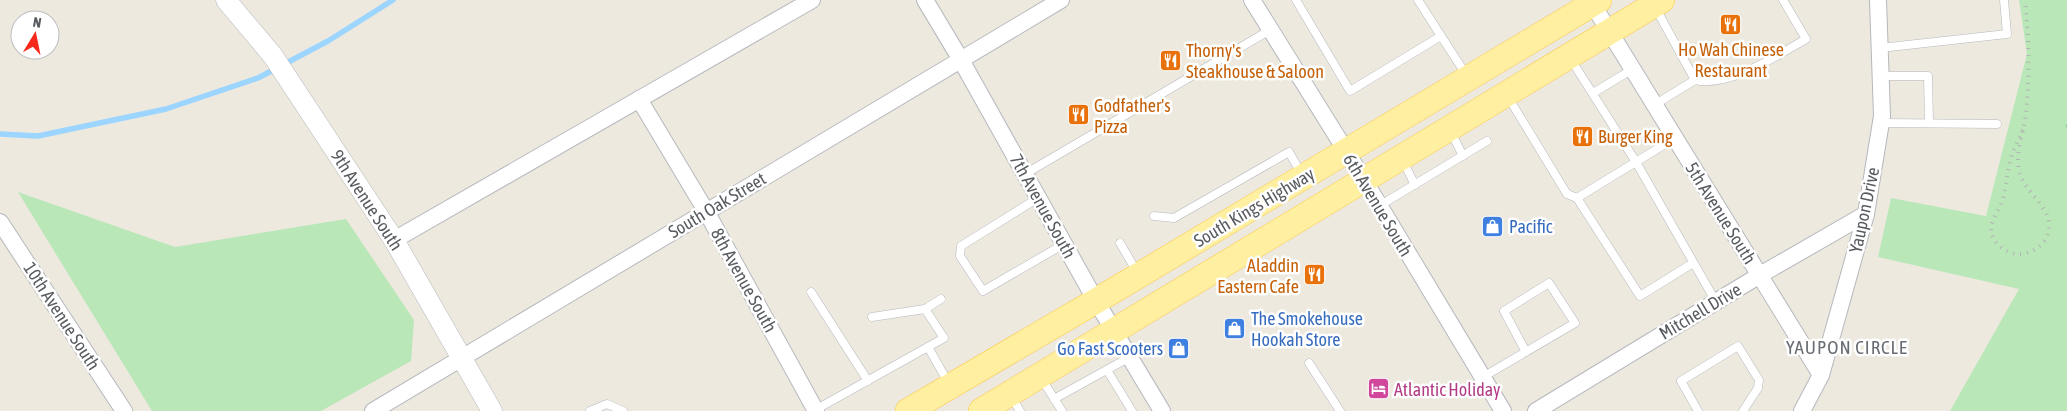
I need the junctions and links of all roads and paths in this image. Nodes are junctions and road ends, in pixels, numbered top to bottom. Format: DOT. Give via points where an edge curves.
graph roads {
  1 [pos="226,0"];
  2 [pos="812,0"];
  3 [pos="924,0"];
  4 [pos="1061,0"];
  5 [pos="1252,0"];
  6 [pos="1296,0"];
  7 [pos="1418,0"];
  8 [pos="1783,0"];
  9 [pos="1878,0"];
  10 [pos="2004,0"];
  11 [pos="1594,1"];
  12 [pos="1658,3"];
  13 [pos="1270,30"];
  14 [pos="1610,32"];
  15 [pos="1441,36"];
  16 [pos="1880,48"];
  17 [pos="1569,56"];
  18 [pos="961,60"];
  19 [pos="1633,69"];
  20 [pos="1881,76"];
  21 [pos="1468,78"];
  22 [pos="1695,80"];
  23 [pos="1593,93"];
  24 [pos="1506,94"];
  25 [pos="639,100"];
  26 [pos="1654,104"];
  27 [pos="1881,122"];
  28 [pos="1929,123"];
  29 [pos="1996,124"];
  30 [pos="1448,128"];
  31 [pos="1675,138"];
  32 [pos="1487,141"];
  33 [pos="1346,152"];
  34 [pos="1464,156"];
  35 [pos="1401,157"];
  36 [pos="1636,162"];
  37 [pos="1025,174"];
  38 [pos="1304,177"];
  39 [pos="1364,180"];
  40 [pos="1415,185"];
  41 [pos="1038,198"];
  42 [pos="1577,198"];
  43 [pos="1379,206"];
  44 [pos="706,211"];
  45 [pos="1866,214"];
  46 [pos="1154,216"];
  47 [pos="0,222"];
  48 [pos="394,240"];
  49 [pos="1120,243"];
  50 [pos="1064,244"];
  51 [pos="1693,263"];
  52 [pos="1760,275"];
  53 [pos="1139,276"];
  54 [pos="811,292"];
  55 [pos="941,299"];
  56 [pos="1096,301"];
  57 [pos="1716,302"];
  58 [pos="925,309"];
  59 [pos="872,317"];
  60 [pos="1115,332"];
  61 [pos="928,347"];
  62 [pos="1526,352"];
  63 [pos="1130,357"];
  64 [pos="462,358"];
  65 [pos="1309,363"];
  66 [pos="1107,370"];
  67 [pos="1822,375"];
  68 [pos="1040,376"];
  69 [pos="1483,377"];
  70 [pos="868,381"];
  71 [pos="950,386"];
  72 [pos="1054,399"];
  73 [pos="1015,402"];
  74 [pos="124,411"];
  75 [pos="373,411"];
  76 [pos="492,411"];
  77 [pos="590,411"];
  78 [pos="623,411"];
  79 [pos="816,411"];
  80 [pos="908,411"];
  81 [pos="980,411"];
  82 [pos="1062,411"];
  83 [pos="1132,411"];
  84 [pos="1162,411"];
  85 [pos="1340,411"];
  86 [pos="1503,411"];
  87 [pos="1536,411"];
  88 [pos="1698,411"];
  89 [pos="1743,411"];
  90 [pos="1802,411"];
  1 -- 48 [label="street, 9th Avenue South" via="273,56"];
  2 -- 25 [label="street"];
  3 -- 18 [label="street, 7th Avenue South"];
  4 -- 18 [label="street, South Oak Street"];
  5 -- 13 [label="street, 6th Avenue South"];
  6 -- 15 [label="lane" via="1350,91"];
  7 -- 15 [label="lane"];
  8 -- 22 [label="lane" via="1806,40 1747,72 1704,82"];
  9 -- 16 [label="street, Yaupon Drive"];
  10 -- 16 [label="lane" via="2007,34"];
  11 -- 14 [label="street, 5th Avenue South"];
  11 -- 21 [label="main road, South Kings Highway"];
  12 -- 14 [label="main road, South Kings Highway"];
  12 -- 22 [label="lane"];
  13 -- 33 [label="street, 6th Avenue South"];
  13 -- 37 [label="lane"];
  14 -- 17 [label="main road, South Kings Highway"];
  14 -- 19 [label="street, 5th Avenue South"];
  15 -- 21 [label="lane"];
  16 -- 20 [label="street, Yaupon Drive"];
  17 -- 23 [label="lane"];
  17 -- 24 [label="main road, South Kings Highway"];
  18 -- 37 [label="street, 7th Avenue South"];
  18 -- 44 [label="street, South Oak Street"];
  19 -- 23 [label="lane"];
  19 -- 26 [label="street, 5th Avenue South"];
  20 -- 27 [label="street, Yaupon Drive"];
  20 -- 28 [label="lane" via="1928,76"];
  21 -- 33 [label="main road, South Kings Highway"];
  22 -- 26 [label="lane"];
  23 -- 36 [label="lane"];
  24 -- 30 [label="main road, South Kings Highway"];
  24 -- 42 [label="lane" via="1567,194"];
  25 -- 44 [label="street, 8th Avenue South"];
  25 -- 48 [label="street"];
  26 -- 31 [label="street, 5th Avenue South"];
  27 -- 28 [label="lane"];
  27 -- 45 [label="street, Yaupon Drive"];
  28 -- 29 [label="lane"];
  30 -- 34 [label="lane"];
  30 -- 35 [label="main road, South Kings Highway"];
  31 -- 36 [label="lane"];
  31 -- 52 [label="street, 5th Avenue South"];
  32 -- 34 [label="lane"];
  33 -- 38 [label="main road, South Kings Highway"];
  33 -- 39 [label="street, 6th Avenue South"];
  34 -- 40 [label="lane"];
  35 -- 39 [label="main road, South Kings Highway"];
  35 -- 40 [label="lane"];
  36 -- 42 [label="lane"];
  36 -- 51 [label="lane"];
  37 -- 41 [label="street, 7th Avenue South"];
  38 -- 46 [label="lane" via="1289,152 1174,218"];
  38 -- 53 [label="main road, South Kings Highway"];
  39 -- 43 [label="street, 6th Avenue South"];
  39 -- 60 [label="main road, South Kings Highway"];
  40 -- 43 [label="lane"];
  41 -- 50 [label="street, 7th Avenue South"];
  41 -- 50 [label="lane" via="961,246 960,256 983,291"];
  42 -- 51 [label="lane" via="1640,296"];
  43 -- 69 [label="street, 6th Avenue South"];
  44 -- 64 [label="street, South Oak Street"];
  44 -- 79 [label="street, 8th Avenue South"];
  45 -- 52 [label="street, Mitchell Drive"];
  45 -- 67 [label="street, Yaupon Drive"];
  47 -- 74 [label="street, 10th Avenue South"];
  48 -- 64 [label="street, 9th Avenue South"];
  49 -- 53 [label="lane"];
  50 -- 56 [label="street, 7th Avenue South"];
  51 -- 57 [label="lane"];
  52 -- 57 [label="street, Mitchell Drive"];
  52 -- 67 [label="street, 5th Avenue South"];
  53 -- 56 [label="main road, South Kings Highway"];
  54 -- 70 [label="lane"];
  55 -- 58 [label="lane"];
  56 -- 60 [label="street, 7th Avenue South"];
  56 -- 71 [label="main road, South Kings Highway"];
  57 -- 87 [label="street, Mitchell Drive"];
  58 -- 59 [label="lane"];
  58 -- 61 [label="lane" via="944,338"];
  60 -- 63 [label="street, 7th Avenue South"];
  60 -- 68 [label="main road, South Kings Highway"];
  61 -- 70 [label="lane"];
  61 -- 71 [label="lane"];
  62 -- 62 [label="lane" via="1575,323 1549,283 1504,311"];
  62 -- 69 [label="lane"];
  63 -- 66 [label="lane"];
  63 -- 84 [label="street, 7th Avenue South"];
  64 -- 75 [label="street, South Oak Street"];
  64 -- 76 [label="street, 9th Avenue South"];
  65 -- 85 [label="lane"];
  66 -- 72 [label="lane"];
  66 -- 83 [label="lane"];
  67 -- 90 [label="street, Yaupon Drive"];
  68 -- 72 [label="lane"];
  68 -- 73 [label="main road, South Kings Highway"];
  69 -- 86 [label="street, 6th Avenue South"];
  70 -- 79 [label="lane"];
  71 -- 80 [label="main road, South Kings Highway"];
  72 -- 82 [label="lane"];
  73 -- 81 [label="main road, South Kings Highway"];
  77 -- 78 [label="lane" via="607,404"];
  88 -- 89 [label="lane" via="1681,381 1738,346 1760,380"];
}
